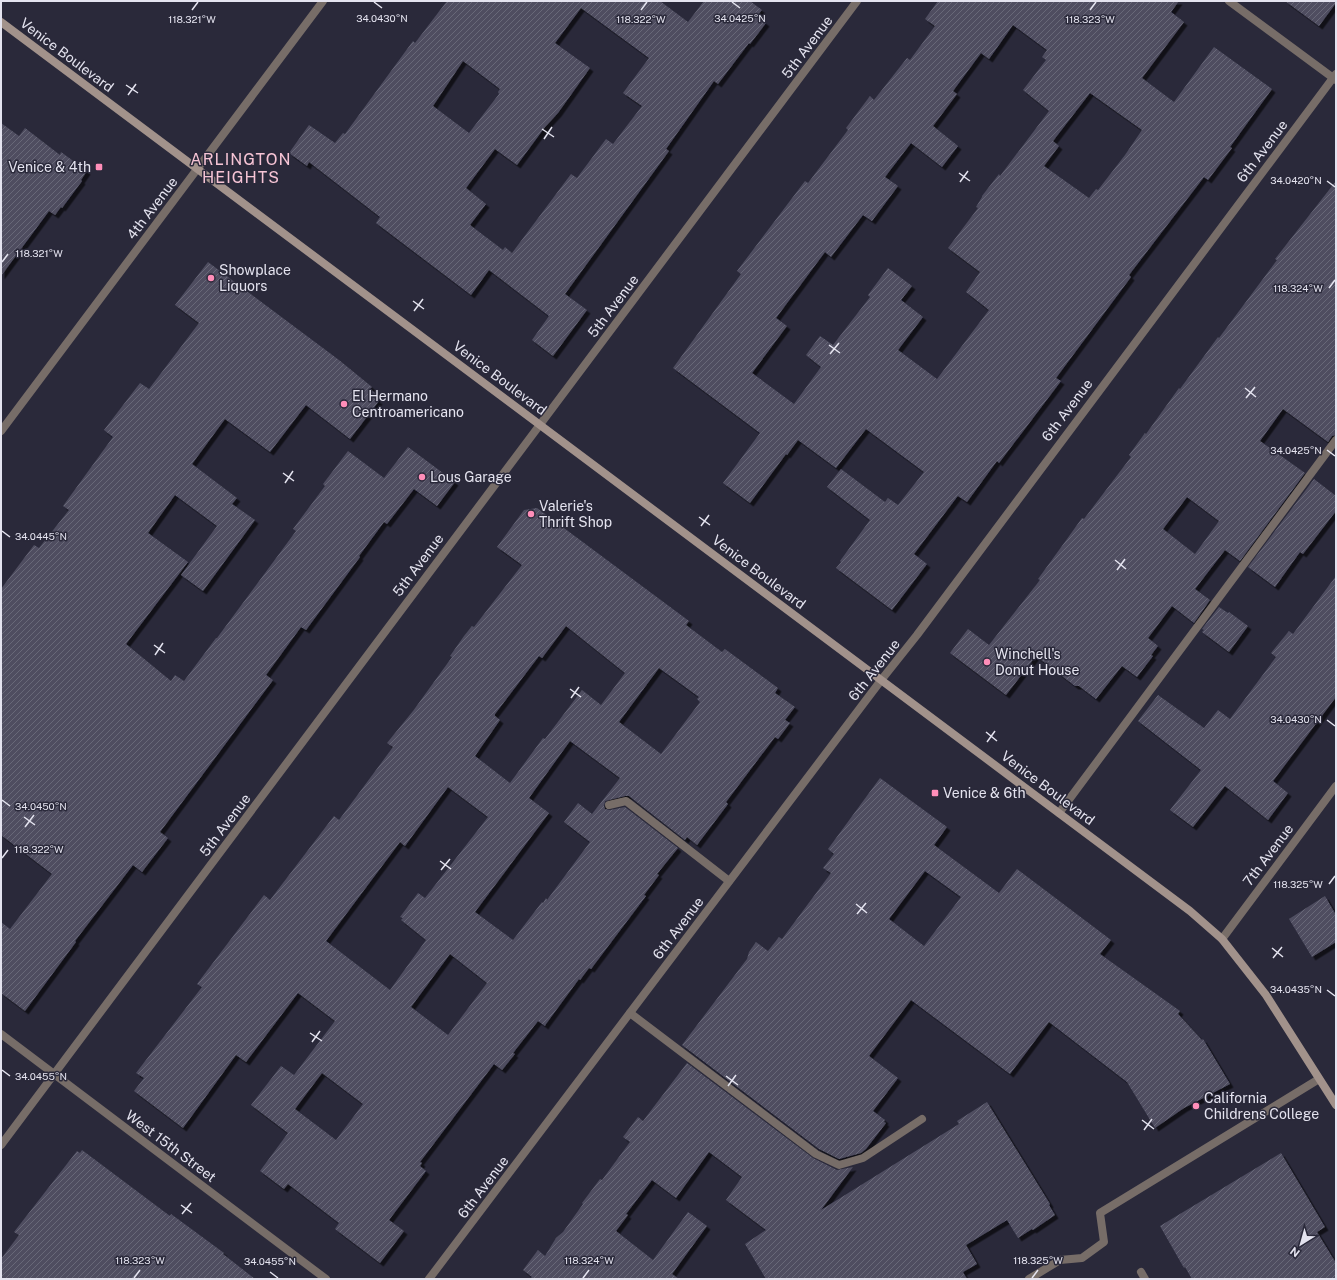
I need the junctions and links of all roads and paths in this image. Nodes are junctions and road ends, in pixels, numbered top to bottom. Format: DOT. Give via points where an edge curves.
graph roads {
  1 [pos="323,1"];
  2 [pos="857,1"];
  3 [pos="1229,1"];
  4 [pos="1,22"];
  5 [pos="1335,77"];
  6 [pos="198,168"];
  7 [pos="540,424"];
  8 [pos="1,431"];
  9 [pos="1336,440"];
  10 [pos="882,679"];
  11 [pos="1336,786"];
  12 [pos="608,805"];
  13 [pos="1060,813"];
  14 [pos="729,881"];
  15 [pos="1222,939"];
  16 [pos="630,1013"];
  17 [pos="1,1034"];
  18 [pos="55,1073"];
  19 [pos="1319,1079"];
  20 [pos="1336,1105"];
  21 [pos="922,1119"];
  22 [pos="1,1145"];
  23 [pos="326,1279"];
  24 [pos="429,1279"];
  25 [pos="1029,1279"];
  1 -- 6 [label="street, 4th Avenue"];
  2 -- 7 [label="street, 5th Avenue"];
  3 -- 5 [label="street"];
  4 -- 6 [label="main road, Venice Boulevard"];
  5 -- 10 [label="street, 6th Avenue"];
  6 -- 7 [label="main road, Venice Boulevard"];
  6 -- 8 [label="street, 4th Avenue"];
  7 -- 10 [label="main road, Venice Boulevard"];
  7 -- 18 [label="street, 5th Avenue"];
  9 -- 13 [label="street"];
  10 -- 13 [label="main road, Venice Boulevard"];
  10 -- 14 [label="street, 6th Avenue"];
  11 -- 15 [label="street, 7th Avenue"];
  12 -- 14 [label="street" via="626,801"];
  13 -- 15 [label="main road, Venice Boulevard" via="1190,910"];
  14 -- 16 [label="street, 6th Avenue"];
  15 -- 19 [label="main road, Venice Boulevard" via="1266,995"];
  16 -- 21 [label="street" via="816,1154 839,1165 863,1158"];
  16 -- 24 [label="street, 6th Avenue"];
  17 -- 18 [label="street, West 15th Street"];
  18 -- 22 [label="street, 5th Avenue"];
  18 -- 23 [label="street, West 15th Street"];
  19 -- 20 [label="main road, Venice Boulevard"];
  19 -- 25 [label="street" via="1100,1213 1104,1242 1082,1258 1060,1260"];
}
